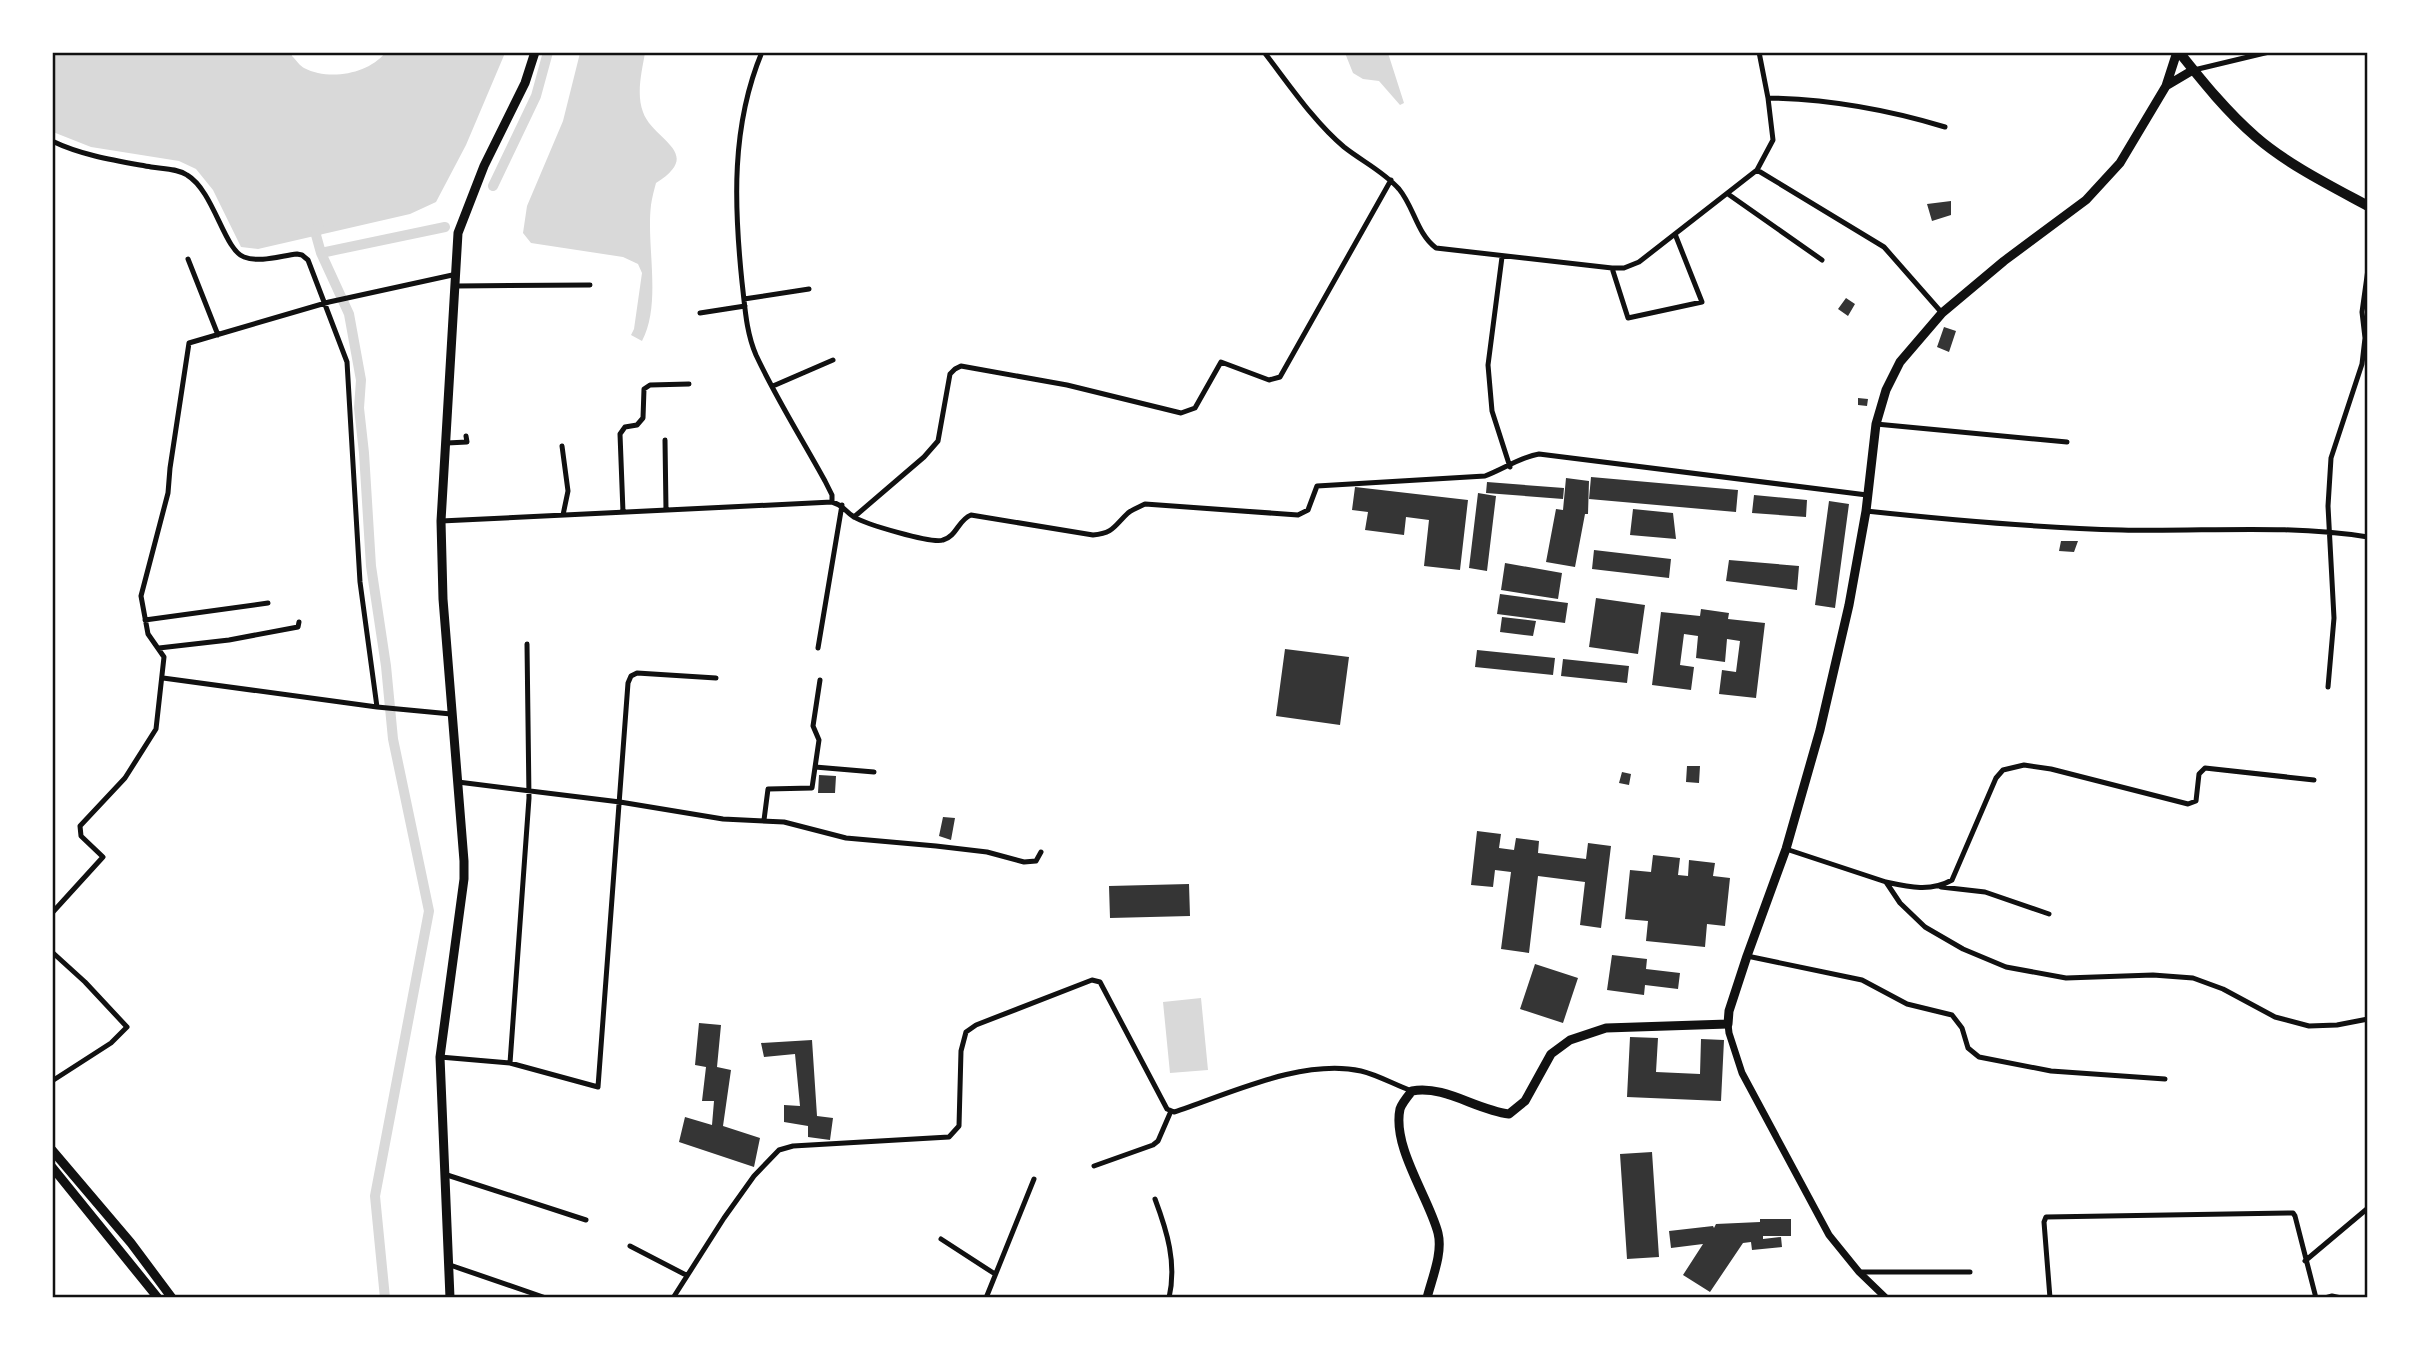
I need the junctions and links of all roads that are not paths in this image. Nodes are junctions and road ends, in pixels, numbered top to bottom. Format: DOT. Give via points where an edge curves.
graph roads {
  1 [pos="535,52"];
  2 [pos="762,52"];
  3 [pos="1264,52"];
  4 [pos="1759,52"];
  5 [pos="2178,52"];
  6 [pos="2269,52"];
  7 [pos="2193,70"];
  8 [pos="2166,86"];
  9 [pos="1768,97"];
  10 [pos="1945,127"];
  11 [pos="52,141"];
  12 [pos="1757,170"];
  13 [pos="1391,180"];
  14 [pos="1728,194"];
  15 [pos="2368,206"];
  16 [pos="1675,234"];
  17 [pos="1502,257"];
  18 [pos="188,259"];
  19 [pos="1822,260"];
  20 [pos="1612,268"];
  21 [pos="2368,269"];
  22 [pos="457,274"];
  23 [pos="590,285"];
  24 [pos="456,286"];
  25 [pos="808,289"];
  26 [pos="328,303"];
  27 [pos="745,303"];
  28 [pos="700,313"];
  29 [pos="1942,313"];
  30 [pos="218,335"];
  31 [pos="833,360"];
  32 [pos="689,384"];
  33 [pos="773,386"];
  34 [pos="1876,424"];
  35 [pos="466,436"];
  36 [pos="665,440"];
  37 [pos="2067,442"];
  38 [pos="447,443"];
  39 [pos="562,446"];
  40 [pos="1510,467"];
  41 [pos="1867,495"];
  42 [pos="832,502"];
  43 [pos="842,505"];
  44 [pos="666,510"];
  45 [pos="1866,511"];
  46 [pos="623,512"];
  47 [pos="564,515"];
  48 [pos="854,517"];
  49 [pos="441,521"];
  50 [pos="2330,531"];
  51 [pos="2368,537"];
  52 [pos="268,603"];
  53 [pos="145,620"];
  54 [pos="299,622"];
  55 [pos="527,644"];
  56 [pos="159,648"];
  57 [pos="818,648"];
  58 [pos="163,678"];
  59 [pos="716,678"];
  60 [pos="820,680"];
  61 [pos="2328,688"];
  62 [pos="377,707"];
  63 [pos="452,714"];
  64 [pos="815,766"];
  65 [pos="874,772"];
  66 [pos="2314,780"];
  67 [pos="456,782"];
  68 [pos="528,791"];
  69 [pos="620,802"];
  70 [pos="764,820"];
  71 [pos="1787,849"];
  72 [pos="1041,852"];
  73 [pos="1886,882"];
  74 [pos="1939,887"];
  75 [pos="52,913"];
  76 [pos="2049,914"];
  77 [pos="52,953"];
  78 [pos="1747,956"];
  79 [pos="2368,1019"];
  80 [pos="1728,1024"];
  81 [pos="440,1057"];
  82 [pos="510,1063"];
  83 [pos="2165,1079"];
  84 [pos="52,1081"];
  85 [pos="1412,1091"];
  86 [pos="1171,1111"];
  87 [pos="52,1150"];
  88 [pos="1094,1166"];
  89 [pos="52,1167"];
  90 [pos="444,1174"];
  91 [pos="1034,1179"];
  92 [pos="1155,1199"];
  93 [pos="2368,1208"];
  94 [pos="586,1220"];
  95 [pos="941,1239"];
  96 [pos="629,1246"];
  97 [pos="2305,1261"];
  98 [pos="450,1265"];
  99 [pos="1859,1272"];
  100 [pos="1970,1272"];
  101 [pos="686,1275"];
  102 [pos="995,1275"];
  103 [pos="158,1297"];
  104 [pos="172,1297"];
  105 [pos="450,1297"];
  106 [pos="546,1297"];
  107 [pos="673,1297"];
  108 [pos="986,1297"];
  109 [pos="1169,1297"];
  110 [pos="1427,1297"];
  111 [pos="1886,1297"];
  112 [pos="2050,1297"];
  113 [pos="2316,1297"];
  114 [pos="2325,1297"];
  115 [pos="2341,1297"];
  1 -- 22 [label="main road" via="458,233"];
  2 -- 27 [label="street" via="743,110 735,194"];
  3 -- 13 [label="street" via="1344,146"];
  4 -- 9 [label="street"];
  5 -- 7 [label="highway"];
  5 -- 8 [label="main road"];
  6 -- 7 [label="street"];
  7 -- 8 [label="main road"];
  7 -- 15 [label="highway" via="2255,136"];
  8 -- 29 [label="main road" via="2120,163 2086,200"];
  9 -- 10 [label="street" via="1899,114"];
  9 -- 12 [label="street" via="1773,140"];
  11 -- 26 [label="street" via="92,155 187,174 208,198 236,252 259,259 306,256"];
  12 -- 14 [label="street"];
  12 -- 29 [label="street" via="1884,247"];
  13 -- 17 [label="street" via="1436,248"];
  13 -- 48 [label="street" via="1280,377 1269,380 1221,362 1195,408 1181,413 1067,385 961,366 950,374 938,441"];
  14 -- 16 [label="street"];
  14 -- 19 [label="street"];
  16 -- 20 [label="street" via="1639,262"];
  16 -- 20 [label="street" via="1702,302 1628,318"];
  17 -- 20 [label="street"];
  17 -- 40 [label="street" via="1489,365 1492,411"];
  18 -- 30 [label="street"];
  21 -- 50 [label="street" via="2362,364 2331,458"];
  22 -- 24 [label="main road"];
  22 -- 26 [label="street"];
  23 -- 24 [label="street"];
  24 -- 38 [label="main road"];
  25 -- 27 [label="street"];
  26 -- 30 [label="street"];
  26 -- 62 [label="street" via="348,371 360,582"];
  27 -- 28 [label="street"];
  27 -- 33 [label="street" via="756,354"];
  29 -- 34 [label="main road" via="1900,362"];
  30 -- 53 [label="street" via="189,343 168,493 141,596"];
  31 -- 33 [label="street"];
  32 -- 46 [label="street" via="650,385 645,389 643,418 620,434"];
  33 -- 42 [label="street"];
  34 -- 37 [label="street"];
  34 -- 41 [label="main road"];
  35 -- 38 [label="street" via="467,442"];
  36 -- 44 [label="street"];
  38 -- 49 [label="main road"];
  39 -- 47 [label="street" via="568,491"];
  40 -- 41 [label="street" via="1524,456 1539,454"];
  40 -- 48 [label="street" via="1485,476 1317,486 1308,510 1298,515 1145,504 1106,534 1093,535 971,515 943,540 926,541"];
  41 -- 45 [label="main road"];
  42 -- 43 [label="street"];
  42 -- 44 [label="street"];
  43 -- 48 [label="street"];
  43 -- 57 [label="street"];
  44 -- 46 [label="street"];
  45 -- 50 [label="street" via="2062,527"];
  45 -- 71 [label="main road" via="1823,718"];
  46 -- 47 [label="street"];
  47 -- 49 [label="street"];
  49 -- 63 [label="main road"];
  50 -- 51 [label="street"];
  50 -- 61 [label="street" via="2334,618"];
  52 -- 53 [label="street"];
  53 -- 56 [label="street" via="148,634"];
  54 -- 56 [label="street" via="298,627 229,640"];
  55 -- 68 [label="street"];
  56 -- 58 [label="street" via="164,657"];
  58 -- 62 [label="street"];
  58 -- 75 [label="street" via="156,729 125,778 80,826 81,836 103,857"];
  59 -- 69 [label="street" via="631,676"];
  60 -- 64 [label="street" via="813,726 819,740"];
  62 -- 63 [label="street"];
  63 -- 67 [label="main road"];
  64 -- 65 [label="street"];
  64 -- 70 [label="street" via="812,788 768,789"];
  66 -- 74 [label="street" via="2205,768 2199,774 2196,801 2188,804 2051,769 2024,765 2003,770 1952,880"];
  67 -- 68 [label="street"];
  67 -- 81 [label="main road" via="464,879"];
  68 -- 69 [label="street"];
  68 -- 82 [label="street"];
  69 -- 70 [label="street" via="723,819"];
  69 -- 82 [label="street" via="598,1087"];
  70 -- 72 [label="street" via="846,838 986,852 1024,862 1036,861"];
  71 -- 73 [label="street"];
  71 -- 78 [label="main road"];
  73 -- 74 [label="street"];
  73 -- 79 [label="street" via="1926,927 2006,967 2066,978 2193,978 2275,1017 2309,1026"];
  74 -- 76 [label="street" via="1985,892"];
  77 -- 84 [label="street" via="127,1027 111,1043"];
  78 -- 80 [label="main road"];
  78 -- 83 [label="street" via="1862,980 1907,1004 1952,1015 1968,1048 1979,1057 2051,1071"];
  80 -- 85 [label="main road" via="1606,1028 1570,1040 1551,1055 1525,1101 1509,1114 1437,1091"];
  80 -- 99 [label="street" via="1742,1073 1769,1126 1829,1235"];
  81 -- 82 [label="street"];
  81 -- 90 [label="main road"];
  85 -- 86 [label="street" via="1362,1072 1329,1068 1277,1077"];
  85 -- 110 [label="main road" via="1400,1107 1399,1124 1408,1163 1438,1234"];
  86 -- 88 [label="street" via="1153,1145"];
  86 -- 101 [label="street" via="1100,982 1092,980 966,1032 961,1051 959,1125 948,1137 779,1150 754,1176"];
  87 -- 104 [label="main road"];
  89 -- 103 [label="main road"];
  90 -- 94 [label="street"];
  90 -- 98 [label="main road"];
  91 -- 102 [label="street"];
  92 -- 109 [label="street" via="1172,1262"];
  93 -- 97 [label="street"];
  95 -- 102 [label="street"];
  96 -- 101 [label="street"];
  97 -- 112 [label="street" via="2293,1213 2046,1217"];
  97 -- 113 [label="street"];
  98 -- 105 [label="main road"];
  98 -- 106 [label="street"];
  99 -- 100 [label="street"];
  99 -- 111 [label="street"];
  101 -- 107 [label="street"];
  102 -- 108 [label="street"];
  114 -- 115 [label="street"];
}
